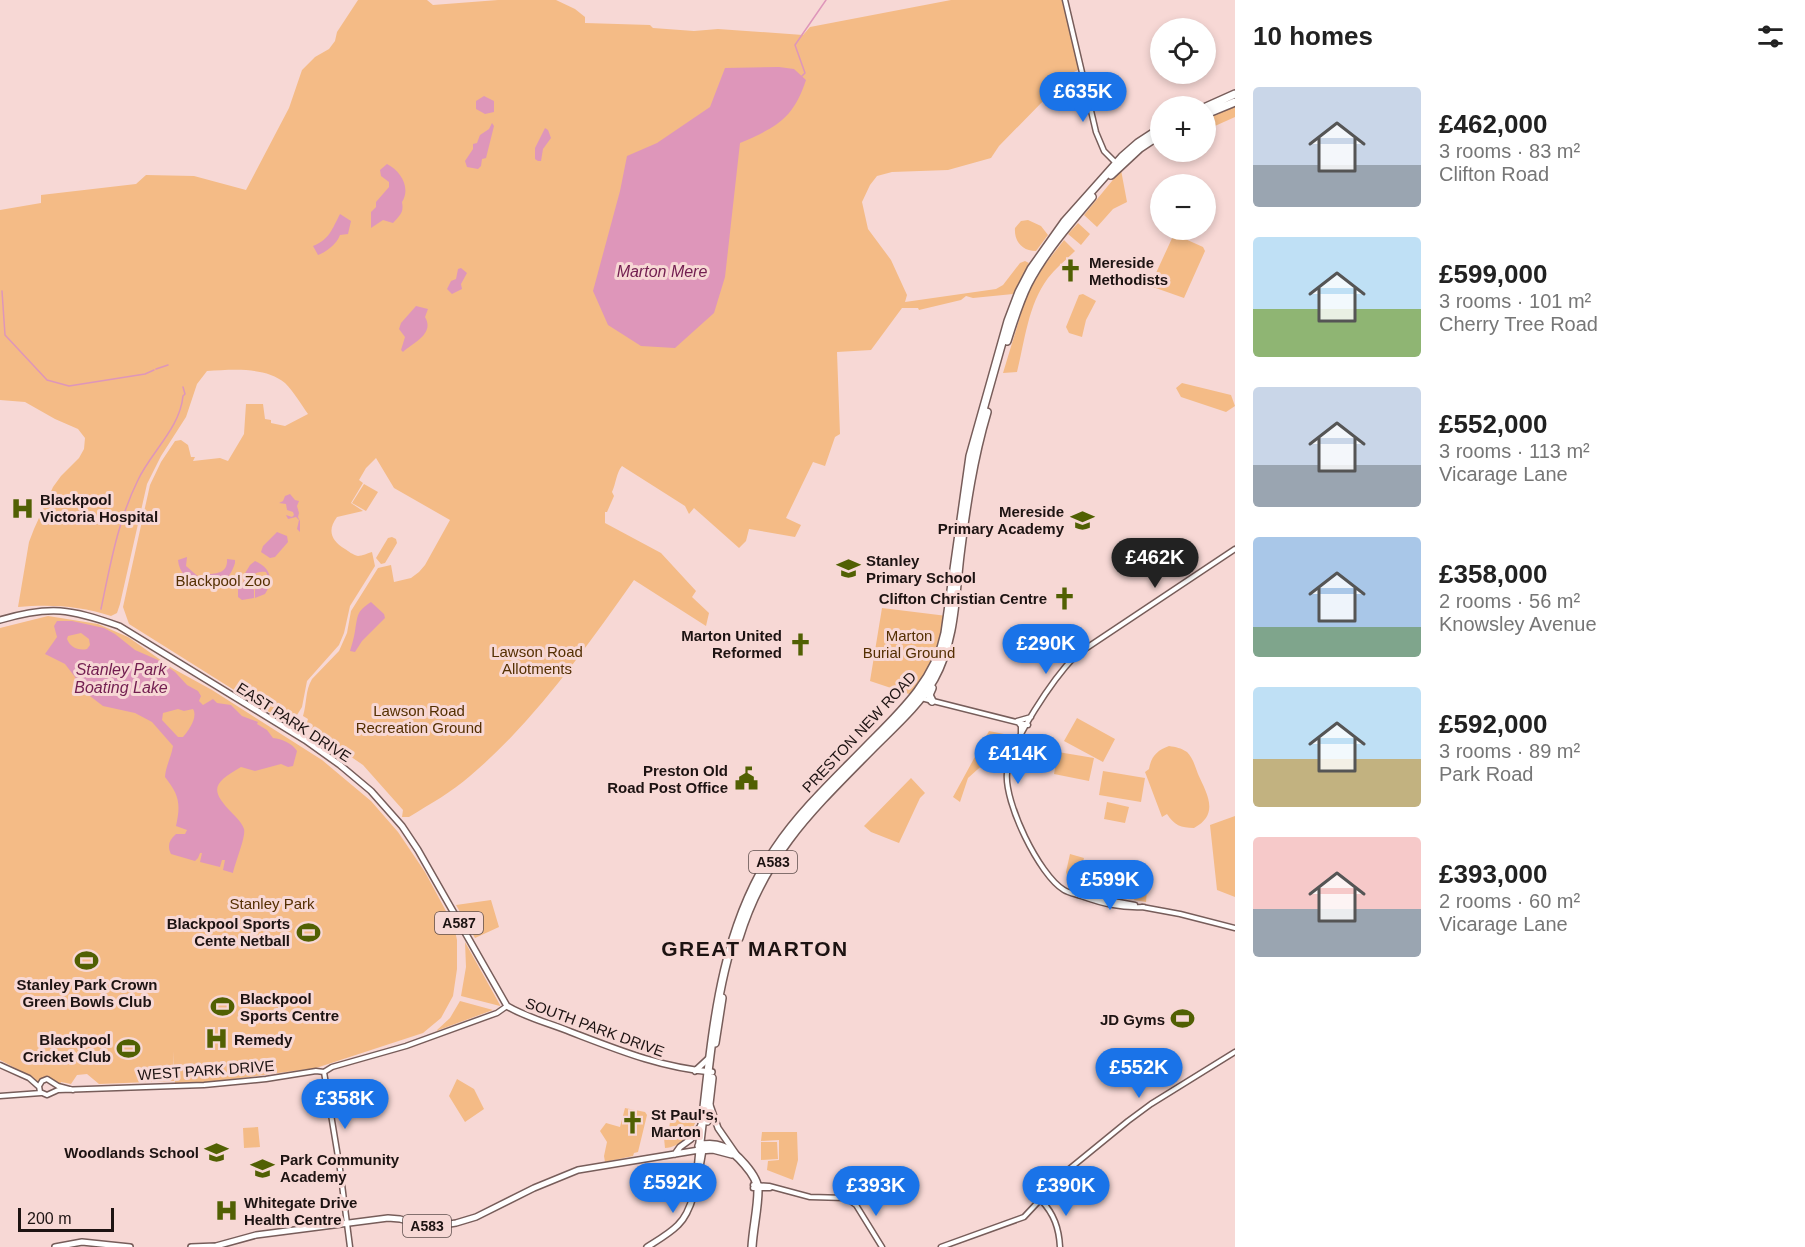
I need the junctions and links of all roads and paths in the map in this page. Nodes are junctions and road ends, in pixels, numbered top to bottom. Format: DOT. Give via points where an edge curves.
graph roads {
  1 [pos="1065,0"];
  2 [pos="1235,94"];
  3 [pos="1235,102"];
  4 [pos="1216,103"];
  5 [pos="1216,110"];
  6 [pos="1150,135"];
  7 [pos="1150,141"];
  8 [pos="1116,162"];
  9 [pos="1038,262"];
  10 [pos="1235,549"];
  11 [pos="0,620"];
  12 [pos="948,647"];
  13 [pos="918,697"];
  14 [pos="932,701"];
  15 [pos="1033,716"];
  16 [pos="1017,721"];
  17 [pos="1028,725"];
  18 [pos="1020,737"];
  19 [pos="1235,928"];
  20 [pos="507,1006"];
  21 [pos="1235,1052"];
  22 [pos="709,1058"];
  23 [pos="0,1065"];
  24 [pos="695,1071"];
  25 [pos="324,1072"];
  26 [pos="710,1072"];
  27 [pos="29,1078"];
  28 [pos="42,1081"];
  29 [pos="54,1083"];
  30 [pos="39,1087"];
  31 [pos="706,1088"];
  32 [pos="74,1090"];
  33 [pos="53,1092"];
  34 [pos="41,1093"];
  35 [pos="26,1094"];
  36 [pos="0,1096"];
  37 [pos="710,1100"];
  38 [pos="702,1124"];
  39 [pos="701,1148"];
  40 [pos="675,1154"];
  41 [pos="735,1156"];
  42 [pos="755,1186"];
  43 [pos="1041,1200"];
  44 [pos="347,1222"];
  45 [pos="56,1247"];
  46 [pos="130,1247"];
  47 [pos="191,1247"];
  48 [pos="350,1247"];
  49 [pos="647,1247"];
  50 [pos="752,1247"];
  51 [pos="882,1247"];
  52 [pos="941,1247"];
  53 [pos="1060,1247"];
  1 -- 8 [label="street" via="1096,132 1101,145"];
  2 -- 4 [label="highway"];
  3 -- 5 [label="highway"];
  6 -- 8 [label="highway, PRESTON NEW ROAD / A583"];
  7 -- 8 [label="highway, PRESTON NEW ROAD / A583"];
  8 -- 9 [label="highway, PRESTON NEW ROAD / A583"];
  8 -- 9 [label="highway, PRESTON NEW ROAD / A583" via="1065,221"];
  9 -- 12 [label="highway, PRESTON NEW ROAD / A583" via="1017,312 975,457"];
  9 -- 13 [label="highway, PRESTON NEW ROAD / A583" via="1023,284 1008,321 971,450 941,651"];
  10 -- 15 [label="street" via="1076,655"];
  11 -- 20 [label="main road, EAST PARK DRIVE / A587" via="36,610 56,610 119,626 339,763 371,791 407,834"];
  12 -- 13 [label="highway, PRESTON NEW ROAD / A583" via="938,671"];
  12 -- 14 [label="highway, A583" via="930,693"];
  13 -- 14 [label="street"];
  13 -- 22 [label="highway, PRESTON NEW ROAD / A583" via="795,823 760,873 737,927 724,972"];
  13 -- 26 [label="highway, PRESTON NEW ROAD / A583" via="802,822 764,876 728,973"];
  14 -- 16 [label="street"];
  15 -- 16 [label="street"];
  15 -- 17 [label="street"];
  16 -- 17 [label="street"];
  16 -- 18 [label="street" via="1022,729"];
  17 -- 18 [label="street"];
  18 -- 19 [label="street" via="1007,773 1012,807 1046,873 1064,890 1121,908 1144,907"];
  20 -- 24 [label="main road, SOUTH PARK DRIVE" via="636,1057"];
  20 -- 25 [label="street, WEST PARK DRIVE" via="406,1046"];
  21 -- 43 [label="street" via="1133,1117 1083,1157"];
  22 -- 24 [label="main road"];
  22 -- 26 [label="highway, PRESTON NEW ROAD / A583"];
  23 -- 27 [label="street"];
  24 -- 26 [label="main road, SOUTH PARK DRIVE"];
  24 -- 31 [label="main road"];
  25 -- 32 [label="street, WEST PARK DRIVE" via="190,1087"];
  25 -- 44 [label="street"];
  26 -- 31 [label="highway, PRESTON NEW ROAD / A583"];
  26 -- 37 [label="highway, PRESTON NEW ROAD / A583"];
  27 -- 28 [label="street"];
  27 -- 30 [label="street"];
  28 -- 29 [label="street"];
  28 -- 30 [label="street"];
  29 -- 32 [label="street, WEST PARK DRIVE"];
  29 -- 33 [label="street"];
  30 -- 34 [label="street"];
  30 -- 35 [label="street"];
  31 -- 38 [label="highway, PRESTON NEW ROAD / A583"];
  32 -- 33 [label="street, WEST PARK DRIVE"];
  33 -- 34 [label="street"];
  34 -- 35 [label="street"];
  35 -- 36 [label="street"];
  37 -- 39 [label="highway, PRESTON NEW ROAD / A583"];
  37 -- 41 [label="main road, PRESTON NEW ROAD" via="716,1124"];
  38 -- 39 [label="highway, PRESTON NEW ROAD / A583"];
  38 -- 40 [label="main road"];
  39 -- 40 [label="main road, A583"];
  39 -- 41 [label="highway" via="722,1146"];
  39 -- 49 [label="main road" via="686,1217"];
  40 -- 44 [label="main road, A583" via="569,1173 477,1217 456,1223 430,1227 394,1218"];
  41 -- 42 [label="highway" via="746,1167"];
  42 -- 50 [label="highway"];
  42 -- 51 [label="street" via="850,1200"];
  43 -- 52 [label="street" via="1018,1220"];
  43 -- 53 [label="street" via="1056,1222"];
  44 -- 47 [label="main road, A583"];
  44 -- 48 [label="street"];
  45 -- 46 [label="main road" via="82,1242"];
}
